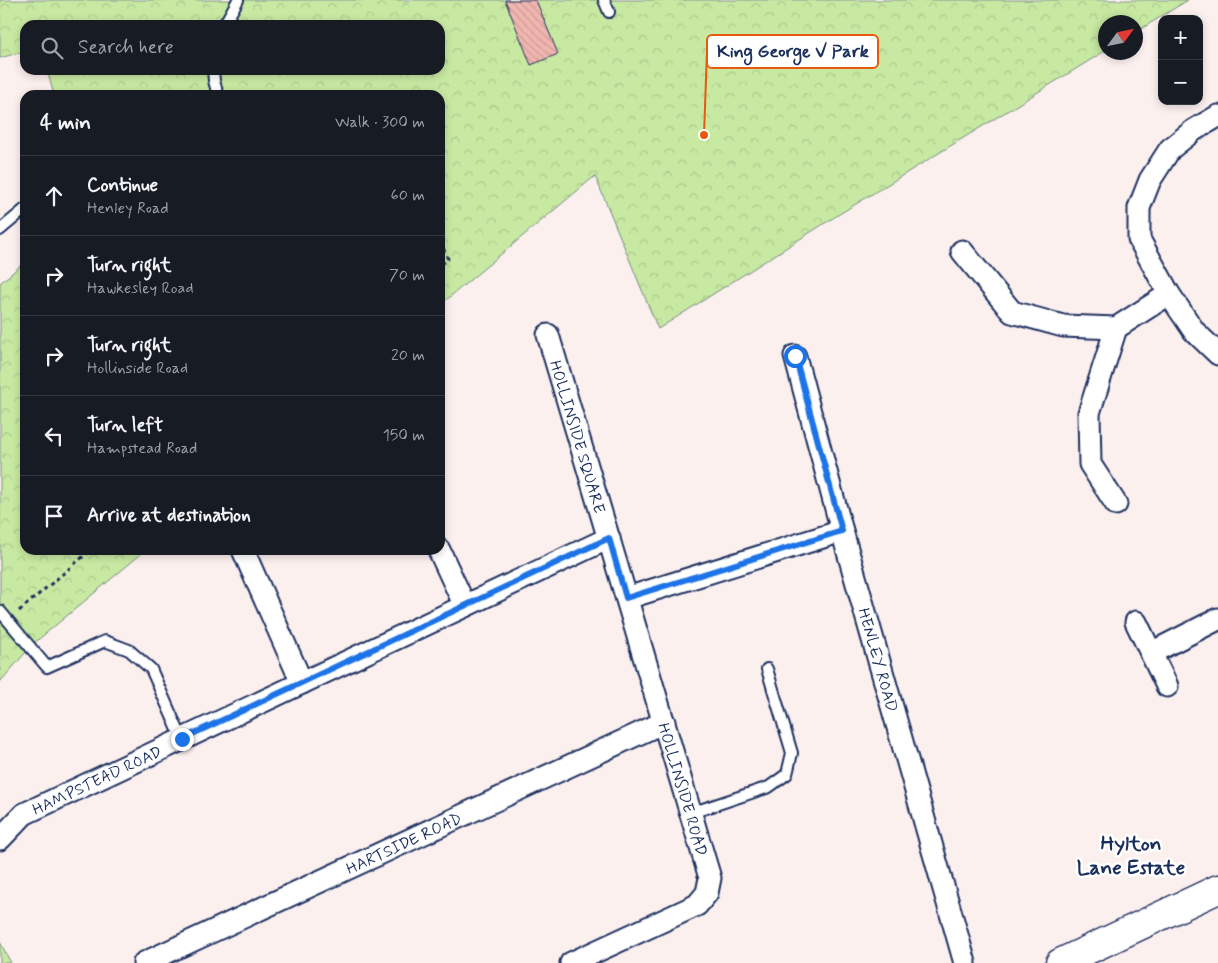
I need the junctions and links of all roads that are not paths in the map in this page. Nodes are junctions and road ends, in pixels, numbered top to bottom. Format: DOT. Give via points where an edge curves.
graph roads {
  1 [pos="238,0"];
  2 [pos="604,0"];
  3 [pos="609,12"];
  4 [pos="227,20"];
  5 [pos="213,75"];
  6 [pos="217,90"];
  7 [pos="1218,116"];
  8 [pos="20,213"];
  9 [pos="0,230"];
  10 [pos="962,251"];
  11 [pos="1169,294"];
  12 [pos="1116,328"];
  13 [pos="548,335"];
  14 [pos="1218,354"];
  15 [pos="795,356"];
  16 [pos="1116,504"];
  17 [pos="842,531"];
  18 [pos="609,538"];
  19 [pos="245,555"];
  20 [pos="442,555"];
  21 [pos="626,598"];
  22 [pos="465,606"];
  23 [pos="0,611"];
  24 [pos="1218,619"];
  25 [pos="1136,622"];
  26 [pos="1151,653"];
  27 [pos="767,669"];
  28 [pos="302,683"];
  29 [pos="1167,686"];
  30 [pos="664,722"];
  31 [pos="182,739"];
  32 [pos="691,813"];
  33 [pos="0,839"];
  34 [pos="1218,889"];
  35 [pos="144,963"];
  36 [pos="571,963"];
  37 [pos="965,963"];
  38 [pos="1060,963"];
  1 -- 4 [label="lane"];
  2 -- 3 [label="lane"];
  5 -- 6 [label="lane"];
  7 -- 11 [label="street" via="1170,149 1150,180 1139,208 1139,239"];
  8 -- 9 [label="lane"];
  10 -- 12 [label="street" via="1012,312 1063,326"];
  11 -- 12 [label="street"];
  11 -- 14 [label="street" via="1194,331"];
  12 -- 16 [label="street" via="1088,413 1090,464"];
  13 -- 18 [label="street, HOLLINSIDE SQUARE"];
  15 -- 17 [label="street, HENLEY ROAD"];
  17 -- 21 [label="street"];
  17 -- 37 [label="street, HENLEY ROAD"];
  18 -- 21 [label="street, HOLLINSIDE ROAD"];
  18 -- 22 [label="street, HAMPSTEAD ROAD"];
  19 -- 28 [label="street"];
  20 -- 22 [label="street"];
  21 -- 30 [label="street, HOLLINSIDE ROAD"];
  22 -- 28 [label="street, HAMPSTEAD ROAD"];
  23 -- 31 [label="lane" via="47,667 105,641 129,650 151,669"];
  24 -- 26 [label="street"];
  25 -- 26 [label="street"];
  26 -- 29 [label="street"];
  27 -- 32 [label="lane" via="792,753 787,774 768,787"];
  28 -- 31 [label="street, HAMPSTEAD ROAD"];
  30 -- 32 [label="street, HOLLINSIDE ROAD"];
  30 -- 35 [label="street, HARTSIDE ROAD"];
  31 -- 33 [label="street, HAMPSTEAD ROAD" via="24,814"];
  32 -- 36 [label="street, HOLLINSIDE ROAD" via="710,878 703,900 690,909"];
  34 -- 38 [label="main road"];
}
